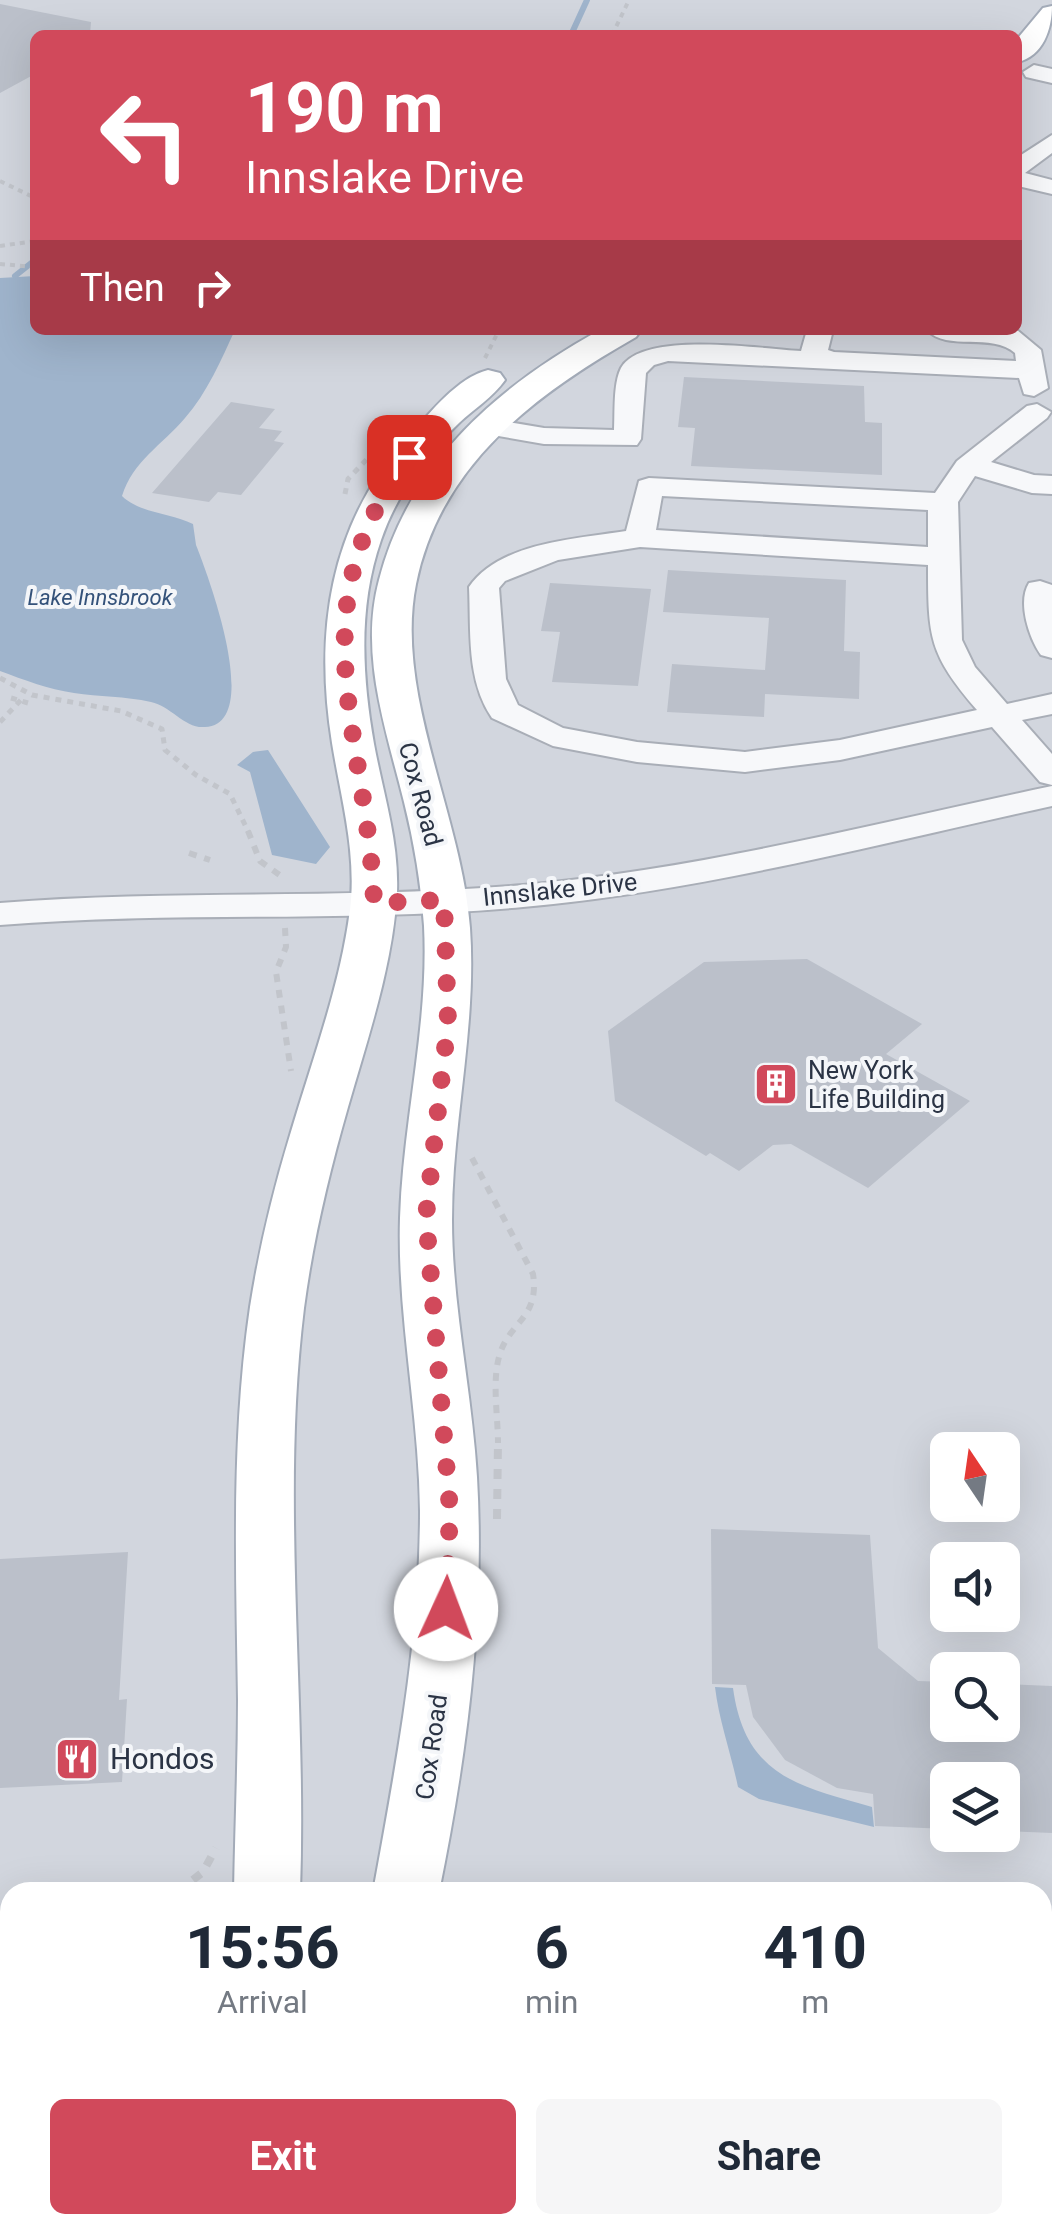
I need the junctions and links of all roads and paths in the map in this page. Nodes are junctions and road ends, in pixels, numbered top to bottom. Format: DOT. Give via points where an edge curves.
graph roads {
  1 [pos="630,0"];
  2 [pos="1052,14"];
  3 [pos="615,30"];
  4 [pos="1035,69"];
  5 [pos="1022,135"];
  6 [pos="1052,142"];
  7 [pos="1022,165"];
  8 [pos="1022,179"];
  9 [pos="0,181"];
  10 [pos="1052,187"];
  11 [pos="30,196"];
  12 [pos="30,242"];
  13 [pos="0,246"];
  14 [pos="0,264"];
  15 [pos="30,266"];
  16 [pos="496,335"];
  17 [pos="561,335"];
  18 [pos="615,335"];
  19 [pos="819,335"];
  20 [pos="992,335"];
  21 [pos="829,360"];
  22 [pos="477,364"];
  23 [pos="1031,370"];
  24 [pos="1044,412"];
  25 [pos="484,426"];
  26 [pos="627,439"];
  27 [pos="371,456"];
  28 [pos="970,465"];
  29 [pos="1052,485"];
  30 [pos="649,487"];
  31 [pos="942,502"];
  32 [pos="343,507"];
  33 [pos="640,538"];
  34 [pos="943,557"];
  35 [pos="1040,590"];
  36 [pos="1052,648"];
  37 [pos="0,678"];
  38 [pos="12,698"];
  39 [pos="1052,704"];
  40 [pos="1000,716"];
  41 [pos="0,722"];
  42 [pos="1052,775"];
  43 [pos="1052,796"];
  44 [pos="189,853"];
  45 [pos="210,860"];
  46 [pos="292,878"];
  47 [pos="444,900"];
  48 [pos="374,903"];
  49 [pos="0,914"];
  50 [pos="268,1882"];
  51 [pos="408,1882"];
  1 -- 3 [label="path"];
  2 -- 4 [label="main road"];
  5 -- 6 [label="street"];
  6 -- 7 [label="street"];
  8 -- 10 [label="street"];
  9 -- 11 [label="path"];
  12 -- 13 [label="path"];
  14 -- 15 [label="path"];
  16 -- 22 [label="path"];
  17 -- 48 [label="main road" via="495,374 425,436 393,478 359,547 346,598 342,662"];
  18 -- 25 [label="main road, Cox Road" via="544,376"];
  19 -- 21 [label="street" via="814,352"];
  20 -- 23 [label="street" via="1013,337 1028,350"];
  21 -- 23 [label="street"];
  21 -- 26 [label="street" via="668,353 644,359 633,371"];
  23 -- 24 [label="street"];
  24 -- 28 [label="street"];
  25 -- 26 [label="street"];
  25 -- 47 [label="main road, Cox Road" via="451,462 415,525 391,632 399,715"];
  26 -- 30 [label="street" via="627,486"];
  27 -- 32 [label="path" via="348,479"];
  28 -- 29 [label="street"];
  28 -- 31 [label="street"];
  30 -- 31 [label="street"];
  30 -- 33 [label="street"];
  31 -- 34 [label="street"];
  33 -- 34 [label="street"];
  33 -- 40 [label="street" via="552,552 494,574 484,587 490,679 504,711 553,736 745,762 840,750"];
  34 -- 40 [label="street" via="946,640 960,670"];
  35 -- 36 [label="street"];
  37 -- 46 [label="path" via="32,694 121,712 162,729 166,750 232,794 247,820 252,852 270,873"];
  38 -- 41 [label="path" via="24,702"];
  39 -- 40 [label="street"];
  40 -- 42 [label="street"];
  43 -- 47 [label="street, Innslake Drive" via="636,882"];
  44 -- 45 [label="path"];
  47 -- 48 [label="street, Innslake Drive"];
  47 -- 51 [label="main road, Cox Road" via="448,1022 426,1216 448,1474 447,1586 438,1705"];
  48 -- 49 [label="street, Innslake Drive"];
  48 -- 50 [label="main road" via="356,1009 291,1227 271,1360 263,1518"];
}
